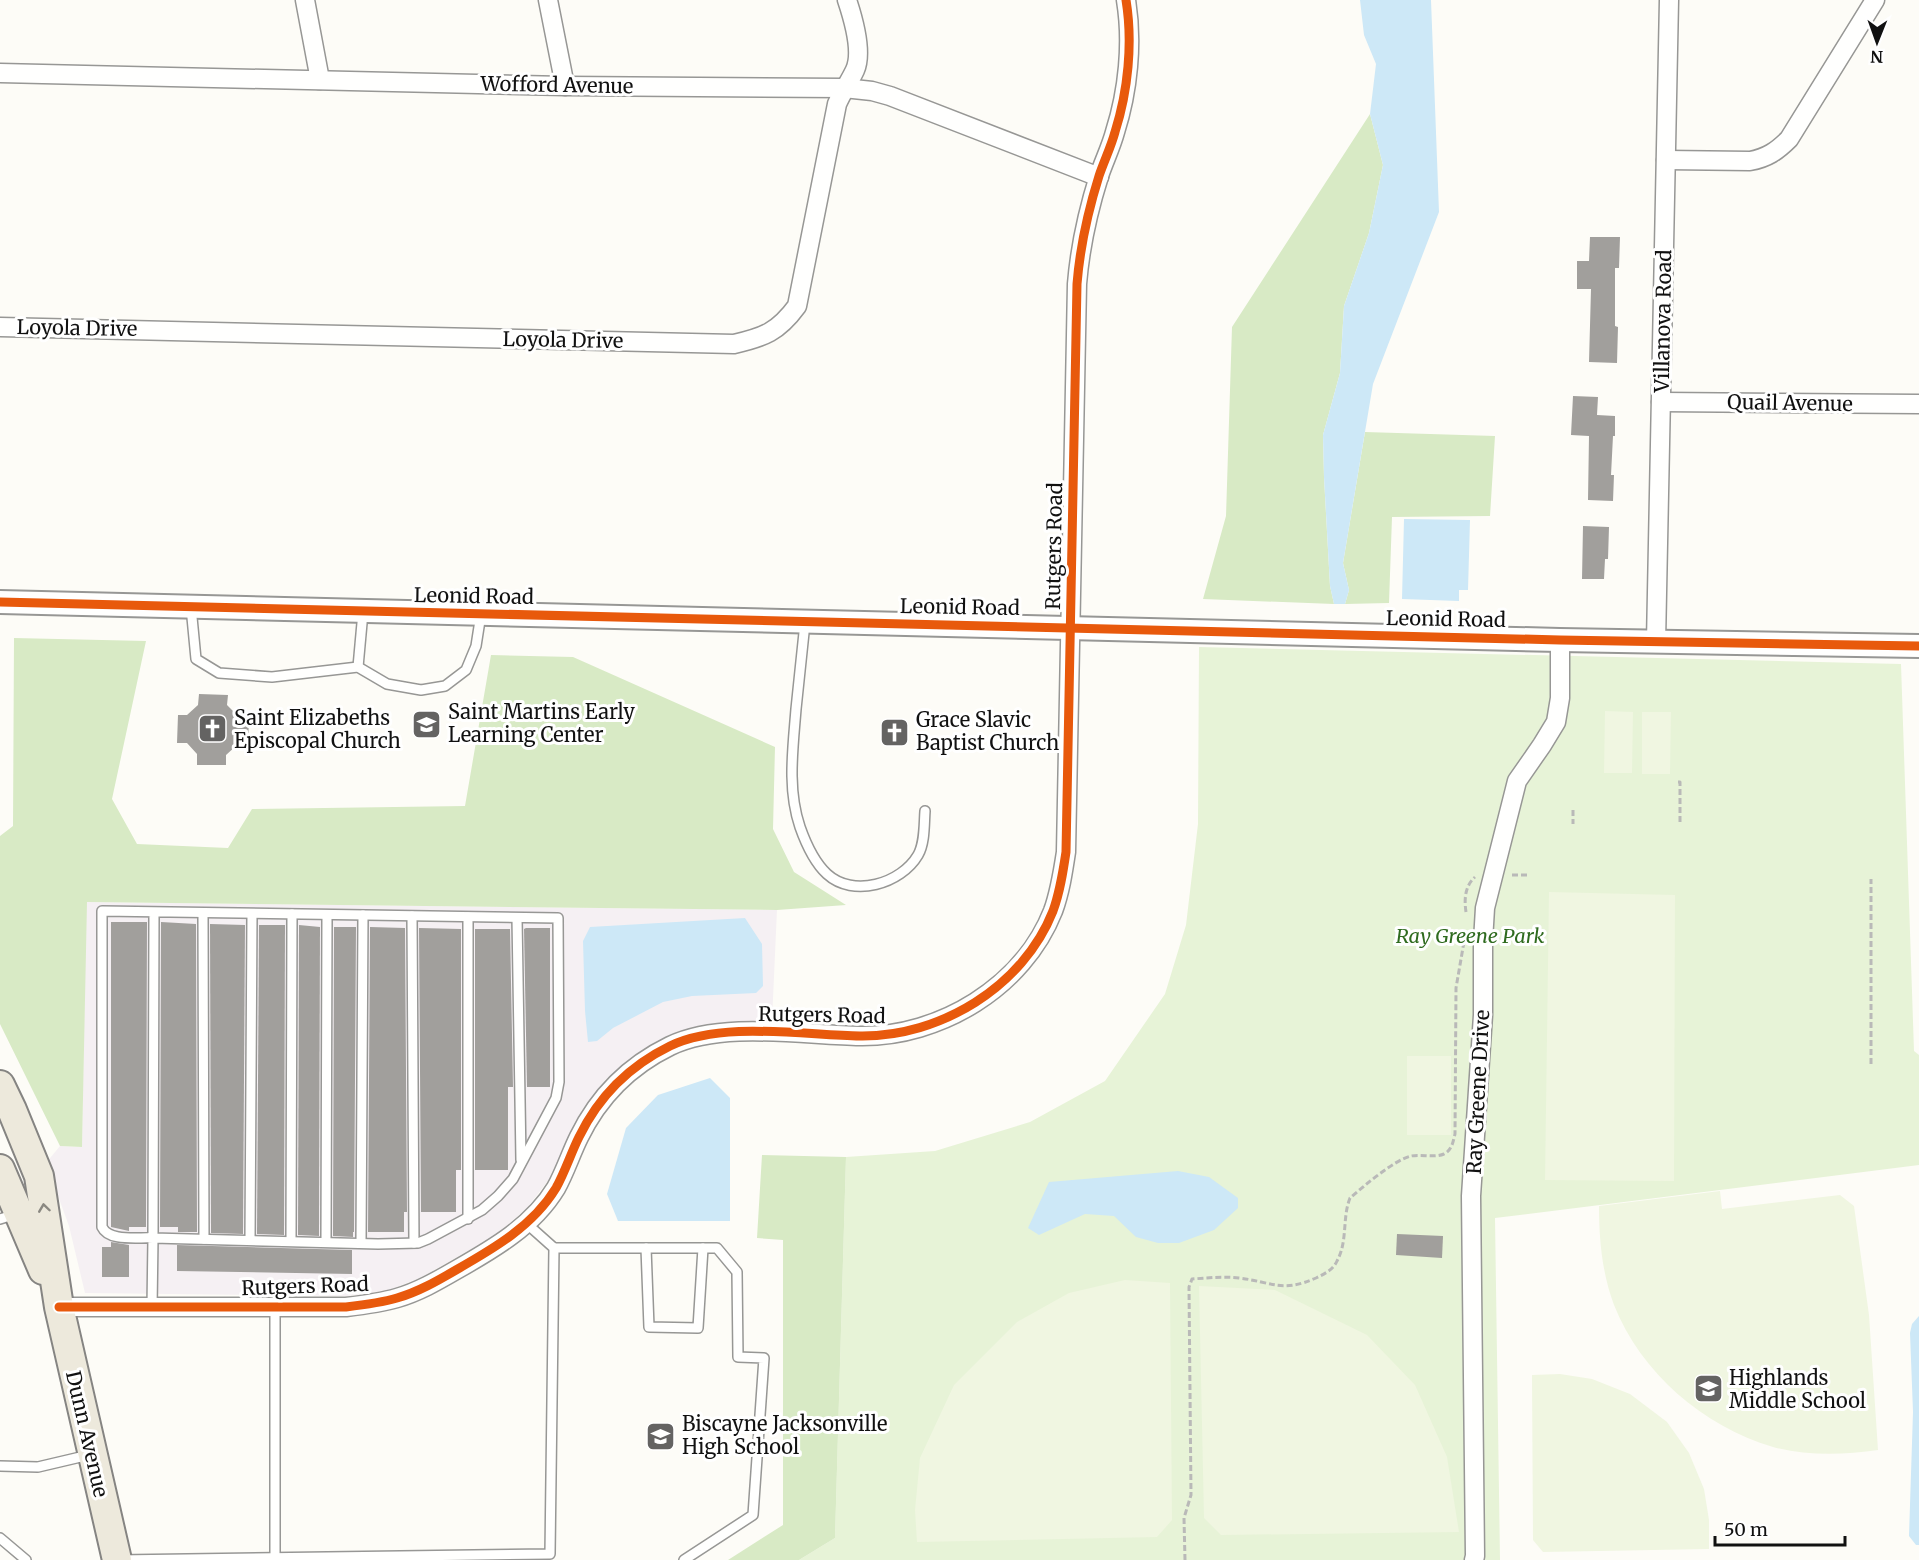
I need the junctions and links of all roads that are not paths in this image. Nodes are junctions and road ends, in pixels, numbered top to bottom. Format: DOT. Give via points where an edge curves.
graph roads {
  1 [pos="305,0"];
  2 [pos="548,0"];
  3 [pos="847,0"];
  4 [pos="1126,0"];
  5 [pos="1670,0"];
  6 [pos="1875,0"];
  7 [pos="0,73"];
  8 [pos="320,80"];
  9 [pos="565,86"];
  10 [pos="844,88"];
  11 [pos="1666,160"];
  12 [pos="1099,177"];
  13 [pos="0,327"];
  14 [pos="1661,402"];
  15 [pos="1919,404"];
  16 [pos="0,602"];
  17 [pos="191,607"];
  18 [pos="363,611"];
  19 [pos="481,614"];
  20 [pos="805,622"];
  21 [pos="1071,628"];
  22 [pos="1560,640"];
  23 [pos="1656,642"];
  24 [pos="1919,646"];
  25 [pos="358,667"];
  26 [pos="925,811"];
  27 [pos="154,912"];
  28 [pos="203,913"];
  29 [pos="252,914"];
  30 [pos="292,914"];
  31 [pos="327,915"];
  32 [pos="363,915"];
  33 [pos="412,916"];
  34 [pos="468,917"];
  35 [pos="518,918"];
  36 [pos="0,1085"];
  37 [pos="521,1163"];
  38 [pos="0,1170"];
  39 [pos="9,1216"];
  40 [pos="468,1219"];
  41 [pos="526,1223"];
  42 [pos="153,1238"];
  43 [pos="204,1239"];
  44 [pos="250,1240"];
  45 [pos="291,1242"];
  46 [pos="326,1242"];
  47 [pos="361,1243"];
  48 [pos="414,1243"];
  49 [pos="554,1248"];
  50 [pos="646,1248"];
  51 [pos="703,1248"];
  52 [pos="275,1306"];
  53 [pos="59,1307"];
  54 [pos="152,1308"];
  55 [pos="91,1454"];
  56 [pos="0,1466"];
  57 [pos="0,1538"];
  58 [pos="275,1557"];
  59 [pos="202,1559"];
  60 [pos="26,1560"];
  61 [pos="117,1560"];
  62 [pos="684,1560"];
  63 [pos="1474,1560"];
  1 -- 8 [label="street"];
  2 -- 9 [label="street"];
  3 -- 10 [label="street, Loyola Drive" via="857,41 856,69"];
  4 -- 12 [label="street, Rutgers Road" via="1128,73 1123,104"];
  5 -- 11 [label="street, Villanova Road"];
  6 -- 11 [label="street" via="1789,139 1776,152 1750,161"];
  7 -- 8 [label="street, Wofford Avenue"];
  8 -- 9 [label="street, Wofford Avenue"];
  9 -- 10 [label="street, Wofford Avenue"];
  10 -- 12 [label="street, Wofford Avenue" via="890,96"];
  10 -- 13 [label="street, Loyola Drive" via="837,104 797,306 785,322 752,340 734,344"];
  11 -- 14 [label="street, Villanova Road"];
  12 -- 21 [label="street, Rutgers Road" via="1083,234 1077,284"];
  14 -- 15 [label="street, Quail Avenue"];
  14 -- 23 [label="street, Villanova Road"];
  16 -- 17 [label="street, Leonid Road"];
  17 -- 18 [label="street, Leonid Road"];
  17 -- 25 [label="lane" via="196,658 219,673 272,677"];
  18 -- 19 [label="street, Leonid Road"];
  18 -- 25 [label="lane"];
  19 -- 20 [label="street, Leonid Road"];
  19 -- 25 [label="lane" via="476,646 466,670 446,686 421,690 387,684"];
  20 -- 21 [label="street, Leonid Road"];
  20 -- 26 [label="lane" via="792,755 793,796 799,826 811,854 827,875 846,885 871,887 900,875 918,855"];
  21 -- 22 [label="street, Leonid Road"];
  21 -- 41 [label="street, Rutgers Road" via="1066,852 1061,886 1039,938 1018,966 970,1006 913,1030 862,1036 724,1032 679,1042 652,1055 627,1073 590,1116 556,1187"];
  22 -- 23 [label="street, Leonid Road"];
  22 -- 63 [label="street, Ray Greene Drive" via="1556,722 1517,782 1485,908 1483,1014 1471,1196"];
  23 -- 24 [label="street, Leonid Road"];
  27 -- 28 [label="lane"];
  27 -- 42 [label="lane"];
  27 -- 42 [label="lane" via="102,911 102,1227 111,1236"];
  28 -- 29 [label="lane"];
  28 -- 43 [label="lane"];
  29 -- 30 [label="lane"];
  29 -- 44 [label="lane"];
  30 -- 31 [label="lane"];
  30 -- 45 [label="lane"];
  31 -- 32 [label="lane"];
  31 -- 46 [label="lane"];
  32 -- 33 [label="lane"];
  32 -- 47 [label="lane"];
  33 -- 34 [label="lane"];
  33 -- 48 [label="lane"];
  34 -- 35 [label="lane"];
  34 -- 40 [label="lane"];
  35 -- 37 [label="lane"];
  35 -- 37 [label="lane" via="558,918 559,1088"];
  53 -- 36 [label="main road, Dunn Avenue, one-way" via="39,1176"];
  37 -- 40 [label="lane" via="498,1196"];
  38 -- 39 [label="main road, Dunn Avenue"];
  39 -- 53 [label="main road, Dunn Avenue"];
  40 -- 48 [label="lane"];
  41 -- 49 [label="lane"];
  41 -- 52 [label="street, Rutgers Road" via="484,1254 425,1288 398,1298 346,1307"];
  42 -- 43 [label="lane"];
  42 -- 54 [label="lane"];
  43 -- 44 [label="lane"];
  44 -- 45 [label="lane"];
  45 -- 46 [label="lane"];
  46 -- 47 [label="lane"];
  47 -- 48 [label="lane"];
  49 -- 50 [label="lane"];
  49 -- 58 [label="lane" via="550,1554"];
  50 -- 51 [label="lane"];
  50 -- 51 [label="lane" via="649,1327 698,1328"];
  51 -- 62 [label="lane" via="717,1248 737,1272 738,1357 764,1358 753,1515"];
  52 -- 54 [label="street, Rutgers Road"];
  52 -- 58 [label="lane"];
  53 -- 54 [label="street, Rutgers Road"];
  53 -- 55 [label="main road, Dunn Avenue"];
  55 -- 56 [label="lane" via="38,1467"];
  55 -- 61 [label="main road, Dunn Avenue"];
  57 -- 60 [label="lane"];
  58 -- 59 [label="lane"];
  59 -- 61 [label="lane"];
}
